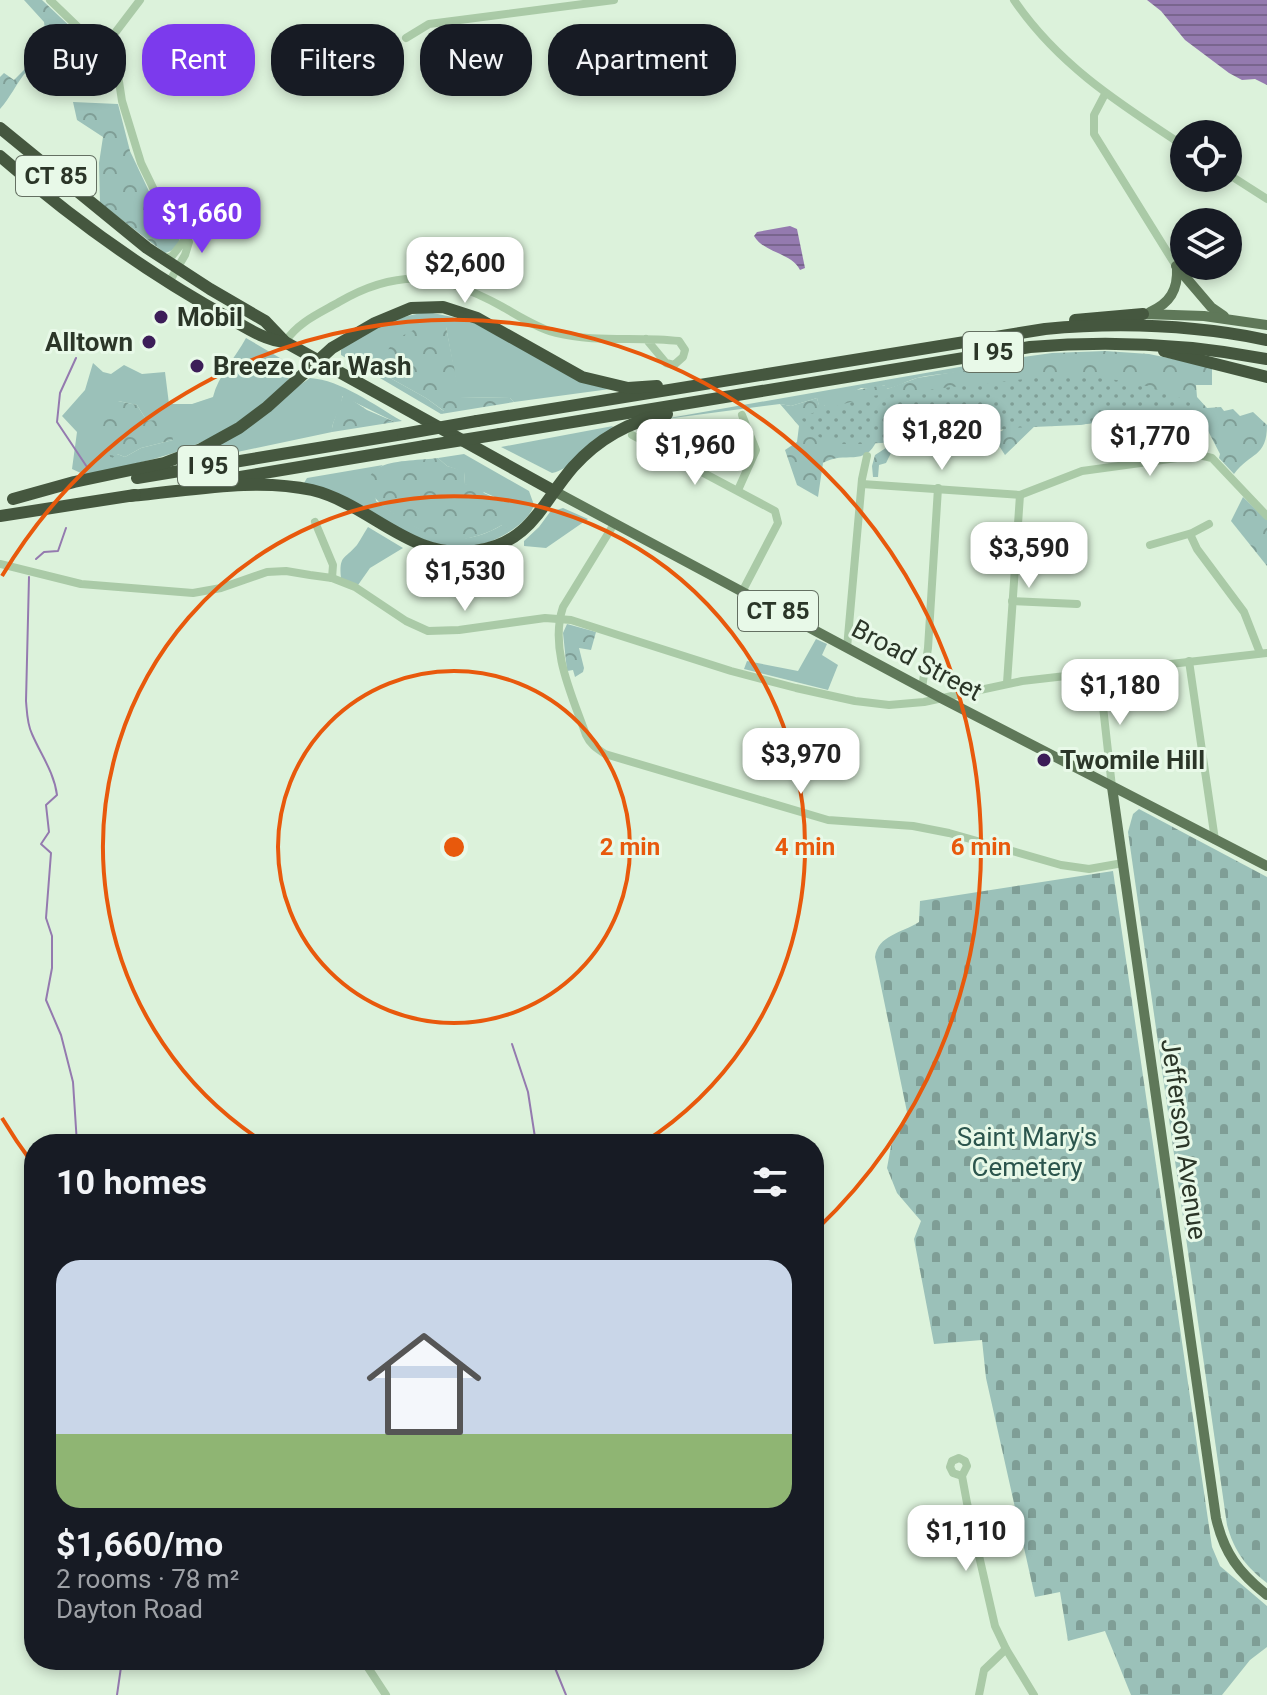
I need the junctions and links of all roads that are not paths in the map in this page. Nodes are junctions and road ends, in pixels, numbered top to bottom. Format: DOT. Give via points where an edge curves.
graph roads {
  1 [pos="50,0"];
  2 [pos="140,0"];
  3 [pos="614,0"];
  4 [pos="1014,0"];
  5 [pos="75,24"];
  6 [pos="122,24"];
  7 [pos="406,38"];
  8 [pos="1105,94"];
  9 [pos="121,96"];
  10 [pos="0,128"];
  11 [pos="1170,137"];
  12 [pos="0,156"];
  13 [pos="1242,183"];
  14 [pos="1267,199"];
  15 [pos="187,237"];
  16 [pos="1170,256"];
  17 [pos="164,259"];
  18 [pos="178,269"];
  19 [pos="1176,280"];
  20 [pos="1188,280"];
  21 [pos="168,284"];
  22 [pos="1143,314"];
  23 [pos="1230,319"];
  24 [pos="1267,325"];
  25 [pos="1041,330"];
  26 [pos="646,339"];
  27 [pos="1267,340"];
  28 [pos="285,342"];
  29 [pos="1134,343"];
  30 [pos="1267,359"];
  31 [pos="317,360"];
  32 [pos="1267,377"];
  33 [pos="708,385"];
  34 [pos="721,397"];
  35 [pos="742,415"];
  36 [pos="632,435"];
  37 [pos="867,456"];
  38 [pos="862,484"];
  39 [pos="938,488"];
  40 [pos="738,490"];
  41 [pos="554,491"];
  42 [pos="1020,495"];
  43 [pos="130,496"];
  44 [pos="7,500"];
  45 [pos="0,516"];
  46 [pos="1267,516"];
  47 [pos="315,522"];
  48 [pos="614,524"];
  49 [pos="1209,524"];
  50 [pos="1190,534"];
  51 [pos="1150,545"];
  52 [pos="0,564"];
  53 [pos="332,578"];
  54 [pos="742,592"];
  55 [pos="1012,601"];
  56 [pos="1077,604"];
  57 [pos="559,618"];
  58 [pos="847,648"];
  59 [pos="1264,653"];
  60 [pos="1189,661"];
  61 [pos="1099,671"];
  62 [pos="1007,683"];
  63 [pos="922,688"];
  64 [pos="941,698"];
  65 [pos="1112,787"];
  66 [pos="1215,840"];
  67 [pos="1123,863"];
  68 [pos="1267,866"];
  69 [pos="962,1476"];
  70 [pos="1267,1595"];
  71 [pos="1006,1649"];
  72 [pos="370,1670"];
  73 [pos="386,1695"];
  74 [pos="979,1695"];
  75 [pos="1034,1695"];
  1 -- 5 [label="street"];
  2 -- 6 [label="street"];
  3 -- 7 [label="street" via="429,24"];
  4 -- 8 [label="street" via="1050,45"];
  8 -- 11 [label="street"];
  8 -- 16 [label="street" via="1094,115 1094,134"];
  9 -- 15 [label="street" via="141,163"];
  10 -- 17 [label="highway, CT 85"];
  12 -- 21 [label="highway, CT 85"];
  13 -- 14 [label="street"];
  15 -- 17 [label="street"];
  15 -- 18 [label="street"];
  17 -- 18 [label="highway, CT 85"];
  18 -- 21 [label="street"];
  18 -- 28 [label="highway, CT 85" via="265,321"];
  19 -- 22 [label="main road" via="1170,299"];
  20 -- 23 [label="main road" via="1211,307"];
  21 -- 28 [label="highway, CT 85" via="262,336"];
  22 -- 23 [label="main road"];
  22 -- 25 [label="highway" via="1084,318"];
  23 -- 24 [label="main road"];
  25 -- 27 [label="highway, I 95" via="1167,327"];
  25 -- 33 [label="highway, I 95"];
  26 -- 26 [label="street" via="679,341 683,357 674,365 666,363"];
  26 -- 28 [label="street" via="557,333 462,286 414,277 354,293 298,326"];
  28 -- 31 [label="highway, CT 85"];
  29 -- 30 [label="highway, I 95"];
  29 -- 32 [label="highway"];
  29 -- 34 [label="highway, I 95" via="1020,348"];
  31 -- 33 [label="highway" via="396,313 443,307 477,318 582,377 628,388"];
  31 -- 41 [label="highway, Broad Street / CT 85"];
  31 -- 44 [label="highway" via="267,407 201,449 164,463"];
  33 -- 44 [label="highway, I 95, bridge"];
  34 -- 41 [label="highway" via="644,418 608,436"];
  34 -- 43 [label="highway, I 95, bridge"];
  35 -- 40 [label="street" via="756,450"];
  36 -- 40 [label="street"];
  37 -- 38 [label="street"];
  38 -- 39 [label="street"];
  38 -- 58 [label="street"];
  39 -- 42 [label="street"];
  39 -- 63 [label="street"];
  40 -- 54 [label="street" via="778,517"];
  41 -- 43 [label="highway" via="532,523 510,540 474,552 417,545 347,503 282,485"];
  41 -- 48 [label="main road, Broad Street / CT 85"];
  42 -- 46 [label="street" via="1082,471 1199,455 1212,458"];
  42 -- 55 [label="street"];
  43 -- 45 [label="highway, I 95"];
  47 -- 53 [label="street" via="333,565"];
  48 -- 54 [label="main road, Broad Street / CT 85"];
  48 -- 57 [label="street"];
  49 -- 50 [label="street"];
  50 -- 51 [label="street"];
  50 -- 59 [label="street" via="1244,612"];
  52 -- 53 [label="street" via="81,584 193,593 267,572"];
  53 -- 57 [label="street" via="428,631"];
  54 -- 58 [label="main road, Broad Street / CT 85"];
  55 -- 56 [label="street"];
  55 -- 62 [label="street"];
  57 -- 64 [label="street" via="731,671 855,701 897,705"];
  57 -- 67 [label="street" via="565,676 590,743 605,754 828,820 913,826 1061,865 1089,869"];
  58 -- 63 [label="main road, Broad Street / CT 85"];
  59 -- 60 [label="street"];
  60 -- 61 [label="street"];
  60 -- 66 [label="street"];
  61 -- 62 [label="street"];
  61 -- 65 [label="street, Jefferson Avenue"];
  62 -- 64 [label="street"];
  63 -- 64 [label="main road, Broad Street / CT 85"];
  64 -- 65 [label="main road, Broad Street / CT 85"];
  65 -- 66 [label="main road, Broad Street / CT 85"];
  65 -- 67 [label="main road, Jefferson Avenue"];
  66 -- 68 [label="main road, Broad Street / CT 85"];
  67 -- 70 [label="main road, Jefferson Avenue" via="1216,1518 1228,1555"];
  69 -- 71 [label="street" via="989,1604"];
  71 -- 74 [label="street" via="984,1670"];
  71 -- 75 [label="street"];
  72 -- 73 [label="street"];
}
